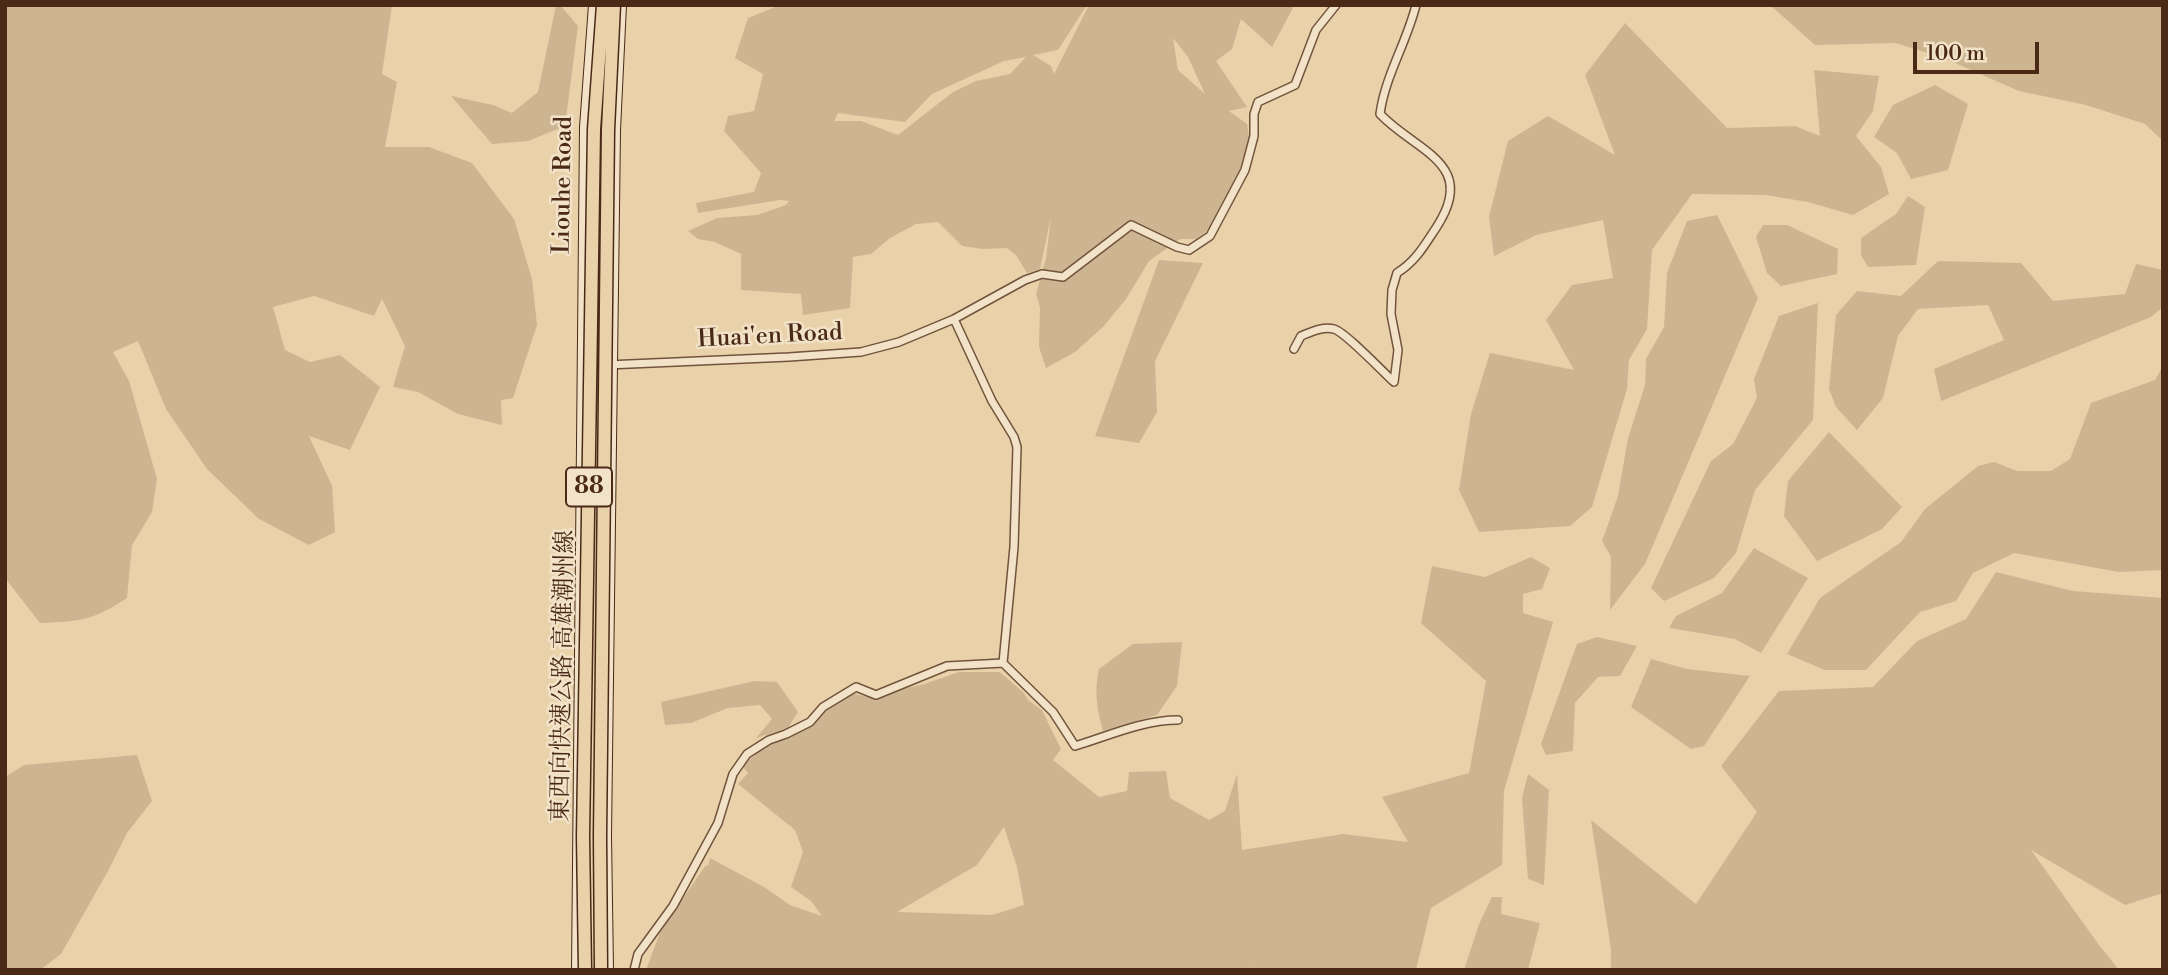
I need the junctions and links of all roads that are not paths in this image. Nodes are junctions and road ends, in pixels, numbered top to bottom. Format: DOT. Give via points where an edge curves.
graph roads {
  1 [pos="594,5"];
  2 [pos="603,5"];
  3 [pos="614,5"];
  4 [pos="621,5"];
  5 [pos="1336,5"];
  6 [pos="1416,5"];
  7 [pos="954,319"];
  8 [pos="1294,349"];
  9 [pos="582,365"];
  10 [pos="612,365"];
  11 [pos="1003,663"];
  12 [pos="1178,720"];
  13 [pos="577,970"];
  14 [pos="585,970"];
  15 [pos="601,970"];
  16 [pos="608,970"];
  17 [pos="634,970"];
  1 -- 9 [label="main road, Liouhe Road" via="585,127"];
  2 -- 14 [label="highway, 東西向快速公路 高雄潮州線 / 88, bridge" via="594,157"];
  3 -- 15 [label="highway, 東西向快速公路 高雄潮州線 / 88, bridge" via="608,130"];
  4 -- 10 [label="main road, Liouhe Road"];
  5 -- 7 [label="street" via="1316,30 1295,85 1258,102 1245,170 1210,236 1189,250 1131,225 1063,277 1042,274 1025,280"];
  6 -- 8 [label="street" via="1380,114 1442,166 1452,192 1440,222 1412,264 1397,273 1391,314 1398,351 1394,382 1333,329 1301,336"];
  7 -- 10 [label="street, Huai'en Road" via="861,352"];
  7 -- 11 [label="street" via="1017,447"];
  9 -- 10 [label="street, Huai'en Road"];
  9 -- 13 [label="main road, Liouhe Road"];
  10 -- 16 [label="main road, Liouhe Road"];
  11 -- 12 [label="street" via="1053,712 1075,746"];
  11 -- 17 [label="street" via="947,666 876,695 856,687 823,707 810,722 747,754 733,774 719,823 673,906 638,954"];
}
